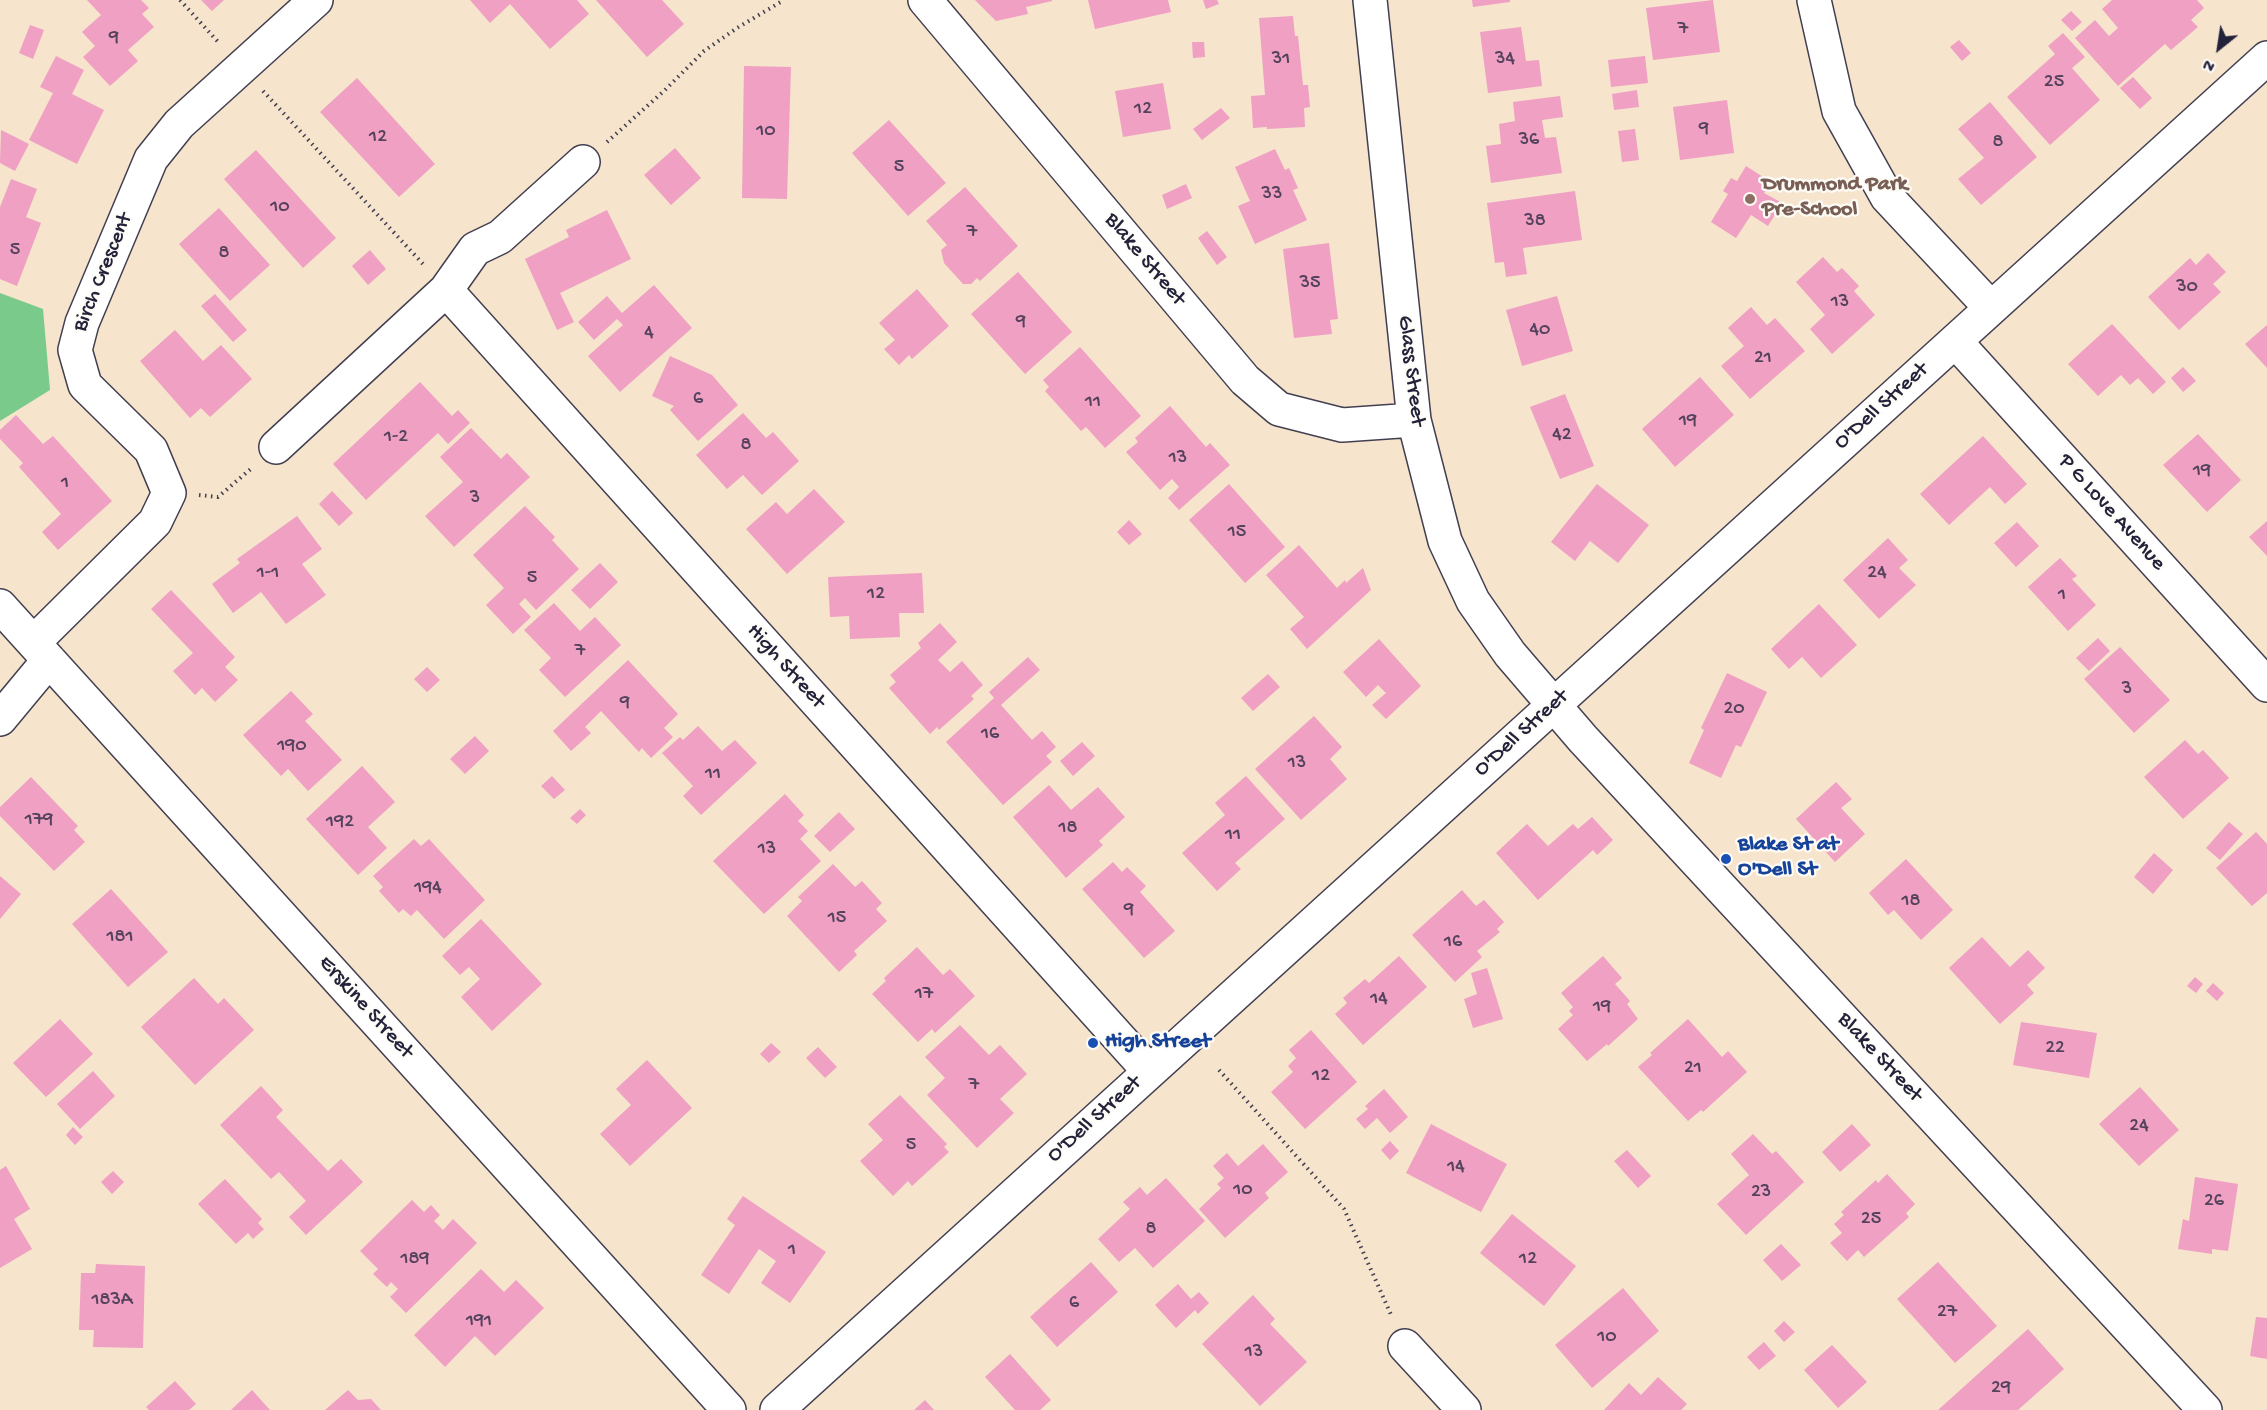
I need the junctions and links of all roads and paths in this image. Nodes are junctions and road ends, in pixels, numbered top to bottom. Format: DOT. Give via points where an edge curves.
graph roads {
  1 [pos="180,0"];
  2 [pos="316,0"];
  3 [pos="784,0"];
  4 [pos="925,0"];
  5 [pos="1370,0"];
  6 [pos="1814,0"];
  7 [pos="226,50"];
  8 [pos="2267,58"];
  9 [pos="262,89"];
  10 [pos="583,162"];
  11 [pos="436,279"];
  12 [pos="1991,308"];
  13 [pos="1955,341"];
  14 [pos="1414,420"];
  15 [pos="276,447"];
  16 [pos="197,495"];
  17 [pos="0,606"];
  18 [pos="42,651"];
  19 [pos="2267,685"];
  20 [pos="1554,705"];
  21 [pos="0,719"];
  22 [pos="1219,1070"];
  23 [pos="1149,1071"];
  24 [pos="1387,1306"];
  25 [pos="1405,1346"];
  26 [pos="729,1410"];
  27 [pos="777,1410"];
  28 [pos="1464,1410"];
  29 [pos="2205,1410"];
  1 -- 7 [label="path"];
  2 -- 18 [label="street, Birch Crescent" via="179,124 151,159 82,323 75,350 85,385 151,450 169,493 155,522"];
  3 -- 10 [label="path" via="704,51"];
  4 -- 14 [label="street, Blake Street" via="1245,380 1279,410 1342,425"];
  5 -- 14 [label="street, Glass Street"];
  6 -- 12 [label="street" via="1839,111 1887,197"];
  8 -- 12 [label="street, O'Dell Street"];
  9 -- 11 [label="path"];
  10 -- 11 [label="street" via="500,237 475,249"];
  11 -- 15 [label="street"];
  11 -- 23 [label="street, High Street"];
  12 -- 13 [label="street, O'Dell Street"];
  13 -- 19 [label="street, P G Love Avenue"];
  13 -- 20 [label="street, O'Dell Street"];
  14 -- 20 [label="street, Glass Street" via="1444,541 1473,601 1510,654"];
  15 -- 16 [label="path" via="218,497"];
  17 -- 18 [label="street, Erskine Street"];
  18 -- 21 [label="street, Birch Crescent"];
  18 -- 26 [label="street, Erskine Street"];
  20 -- 23 [label="street, O'Dell Street"];
  20 -- 29 [label="street, Blake Street" via="1582,740"];
  22 -- 24 [label="path" via="1344,1209"];
  23 -- 27 [label="street, O'Dell Street"];
  25 -- 28 [label="street"];
}
